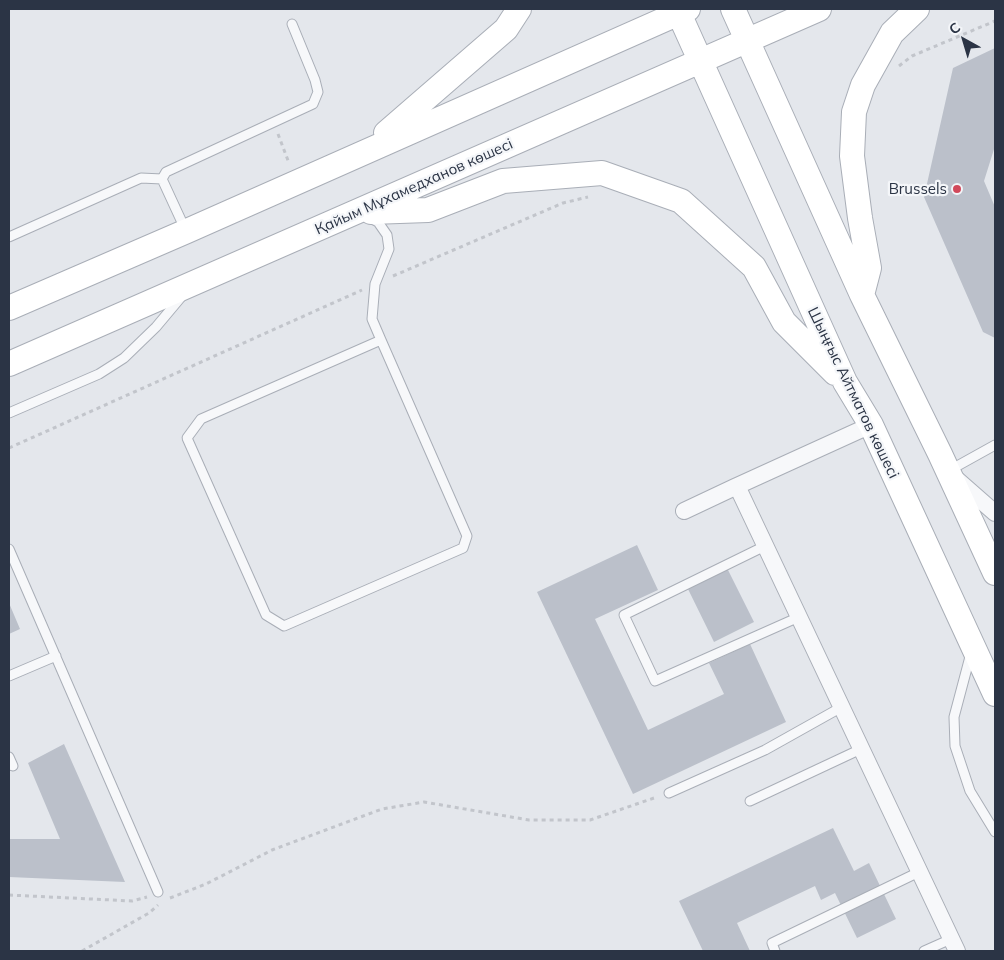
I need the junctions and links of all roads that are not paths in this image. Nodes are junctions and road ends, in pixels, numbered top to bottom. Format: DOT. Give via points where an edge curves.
graph roads {
  1 [pos="519,9"];
  2 [pos="733,9"];
  3 [pos="819,9"];
  4 [pos="916,9"];
  5 [pos="681,10"];
  6 [pos="292,24"];
  7 [pos="747,40"];
  8 [pos="701,60"];
  9 [pos="359,154"];
  10 [pos="162,179"];
  11 [pos="359,212"];
  12 [pos="187,231"];
  13 [pos="9,237"];
  14 [pos="191,285"];
  15 [pos="862,295"];
  16 [pos="9,308"];
  17 [pos="381,340"];
  18 [pos="9,364"];
  19 [pos="845,382"];
  20 [pos="9,413"];
  21 [pos="871,425"];
  22 [pos="995,445"];
  23 [pos="948,471"];
  24 [pos="737,486"];
  25 [pos="684,511"];
  26 [pos="995,514"];
  27 [pos="765,546"];
  28 [pos="9,549"];
  29 [pos="995,573"];
  30 [pos="799,617"];
  31 [pos="973,645"];
  32 [pos="56,656"];
  33 [pos="9,676"];
  34 [pos="995,694"];
  35 [pos="840,708"];
  36 [pos="861,749"];
  37 [pos="9,757"];
  38 [pos="9,766"];
  39 [pos="668,793"];
  40 [pos="750,801"];
  41 [pos="995,832"];
  42 [pos="919,872"];
  43 [pos="158,892"];
  44 [pos="954,945"];
  45 [pos="775,951"];
  46 [pos="924,951"];
  1 -- 9 [label="main road" via="506,30 420,106"];
  2 -- 7 [label="main road"];
  3 -- 7 [label="main road, Қайым Мұхамедханов көшесі"];
  4 -- 15 [label="main road" via="892,33 863,85 854,112 852,156 869,268"];
  5 -- 8 [label="main road, Шыңғыс Айтматов көшесі"];
  5 -- 9 [label="main road"];
  6 -- 10 [label="lane" via="318,92 313,104 166,172"];
  7 -- 8 [label="main road, Қайым Мұхамедханов көшесі"];
  7 -- 15 [label="main road"];
  8 -- 11 [label="main road, Қайым Мұхамедханов көшесі"];
  8 -- 19 [label="main road, Шыңғыс Айтматов көшесі"];
  9 -- 12 [label="main road"];
  10 -- 12 [label="lane"];
  10 -- 13 [label="lane" via="141,178"];
  11 -- 14 [label="main road, Қайым Мұхамедханов көшесі"];
  11 -- 17 [label="lane" via="378,222 387,235 390,249 375,284 372,319"];
  11 -- 19 [label="main road" via="428,210 503,181 602,173 681,201 754,268 784,322"];
  12 -- 16 [label="main road"];
  14 -- 18 [label="main road, Қайым Мұхамедханов көшесі"];
  14 -- 20 [label="lane" via="156,328 124,358 99,374"];
  15 -- 23 [label="main road"];
  17 -- 17 [label="lane" via="467,536 463,548 284,626 266,616 188,438 201,419"];
  19 -- 21 [label="main road, Шыңғыс Айтматов көшесі"];
  21 -- 24 [label="street"];
  21 -- 31 [label="main road, Шыңғыс Айтматов көшесі"];
  22 -- 23 [label="lane"];
  23 -- 26 [label="street"];
  23 -- 29 [label="main road"];
  24 -- 25 [label="street"];
  24 -- 27 [label="street"];
  27 -- 30 [label="street"];
  27 -- 30 [label="lane" via="624,615 655,681"];
  28 -- 32 [label="lane"];
  30 -- 35 [label="street"];
  31 -- 34 [label="main road, Шыңғыс Айтматов көшесі"];
  31 -- 41 [label="lane" via="954,717 955,746 970,791"];
  32 -- 33 [label="lane"];
  32 -- 43 [label="lane"];
  35 -- 36 [label="street"];
  35 -- 39 [label="lane" via="765,750"];
  36 -- 40 [label="lane"];
  36 -- 42 [label="street"];
  37 -- 38 [label="lane" via="13,766"];
  42 -- 44 [label="street"];
  42 -- 45 [label="lane" via="772,943"];
  44 -- 46 [label="lane"];
}
